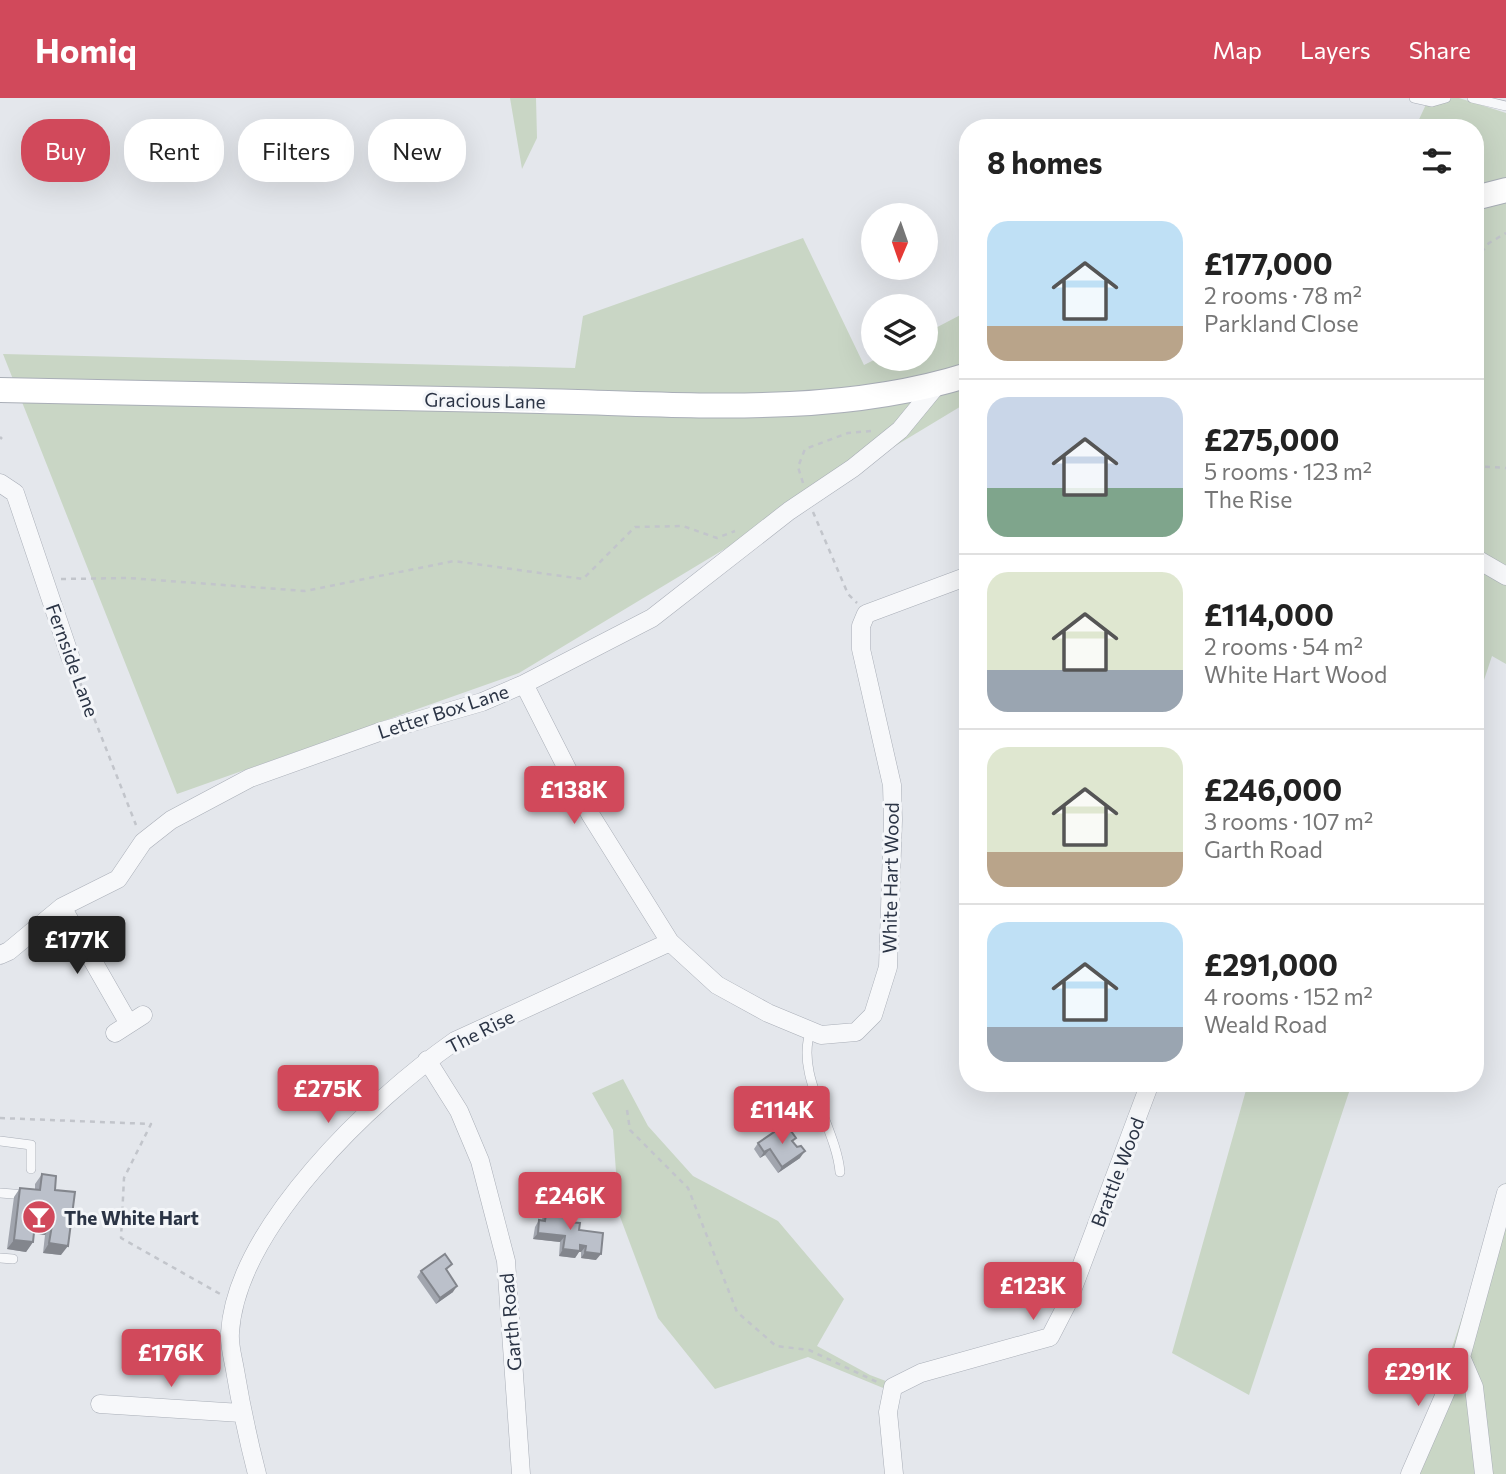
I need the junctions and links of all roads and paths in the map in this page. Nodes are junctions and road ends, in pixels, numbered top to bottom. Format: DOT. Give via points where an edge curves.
graph roads {
  1 [pos="1414,98"];
  2 [pos="1446,98"];
  3 [pos="1472,98"];
  4 [pos="1506,106"];
  5 [pos="1506,190"];
  6 [pos="1484,196"];
  7 [pos="1506,233"];
  8 [pos="1484,249"];
  9 [pos="959,378"];
  10 [pos="937,385"];
  11 [pos="0,390"];
  12 [pos="900,430"];
  13 [pos="1484,467"];
  14 [pos="1506,468"];
  15 [pos="0,483"];
  16 [pos="807,499"];
  17 [pos="746,528"];
  18 [pos="1484,563"];
  19 [pos="1506,576"];
  20 [pos="959,579"];
  21 [pos="44,580"];
  22 [pos="866,614"];
  23 [pos="71,659"];
  24 [pos="524,684"];
  25 [pos="143,842"];
  26 [pos="62,907"];
  27 [pos="670,942"];
  28 [pos="0,955"];
  29 [pos="129,1024"];
  30 [pos="811,1030"];
  31 [pos="427,1060"];
  32 [pos="1147,1092"];
  33 [pos="627,1110"];
  34 [pos="0,1118"];
  35 [pos="0,1141"];
  36 [pos="31,1169"];
  37 [pos="840,1172"];
  38 [pos="0,1193"];
  39 [pos="1506,1193"];
  40 [pos="28,1195"];
  41 [pos="0,1258"];
  42 [pos="13,1259"];
  43 [pos="234,1302"];
  44 [pos="1461,1357"];
  45 [pos="893,1387"];
  46 [pos="100,1403"];
  47 [pos="241,1413"];
  48 [pos="257,1474"];
  49 [pos="522,1474"];
  50 [pos="894,1474"];
  51 [pos="1410,1474"];
  52 [pos="1483,1474"];
  1 -- 2 [label="lane" via="1432,102"];
  3 -- 4 [label="lane"];
  5 -- 6 [label="street"];
  7 -- 8 [label="path"];
  9 -- 10 [label="street, Gracious Lane"];
  10 -- 11 [label="street, Gracious Lane" via="824,402 721,404"];
  10 -- 12 [label="street, Letter Box Lane"];
  12 -- 16 [label="street, Letter Box Lane"];
  12 -- 16 [label="path" via="848,433 805,449 798,467"];
  13 -- 14 [label="path"];
  15 -- 21 [label="street, Fernside Lane" via="15,493"];
  16 -- 22 [label="path" via="848,594"];
  16 -- 24 [label="street, Letter Box Lane" via="652,618"];
  17 -- 21 [label="path" via="717,538 683,526 635,527 583,579 454,561 305,591 128,578"];
  18 -- 19 [label="street"];
  20 -- 22 [label="street"];
  21 -- 23 [label="street, Fernside Lane"];
  22 -- 30 [label="street, White Hart Wood" via="860,626 861,649 892,785 888,967 873,1016 856,1032 821,1035"];
  23 -- 25 [label="path, Fernside Lane"];
  24 -- 25 [label="street, Letter Box Lane" via="250,778 171,820"];
  24 -- 27 [label="street" via="590,814"];
  25 -- 26 [label="street, Letter Box Lane" via="118,879"];
  26 -- 28 [label="street, Letter Box Lane"];
  26 -- 29 [label="street"];
  27 -- 30 [label="street, White Hart Wood" via="716,985"];
  27 -- 31 [label="street, The Rise" via="454,1041"];
  30 -- 37 [label="lane" via="807,1065"];
  31 -- 43 [label="street, The Rise" via="339,1142 262,1235"];
  31 -- 49 [label="street, Garth Road" via="459,1111 480,1161 506,1261"];
  32 -- 45 [label="street, Brattle Wood" via="1067,1304 1050,1337 921,1373"];
  33 -- 45 [label="path" via="630,1130 688,1188 737,1312 776,1346 809,1350"];
  34 -- 43 [label="path" via="151,1124 124,1178 121,1238"];
  35 -- 36 [label="lane" via="31,1145"];
  38 -- 40 [label="lane"];
  39 -- 44 [label="street"];
  41 -- 42 [label="lane"];
  43 -- 47 [label="street, The Rise" via="230,1336"];
  44 -- 51 [label="street"];
  44 -- 52 [label="street" via="1474,1387"];
  45 -- 50 [label="street" via="888,1412"];
  46 -- 47 [label="street"];
  47 -- 48 [label="street, The Rise"];
}
